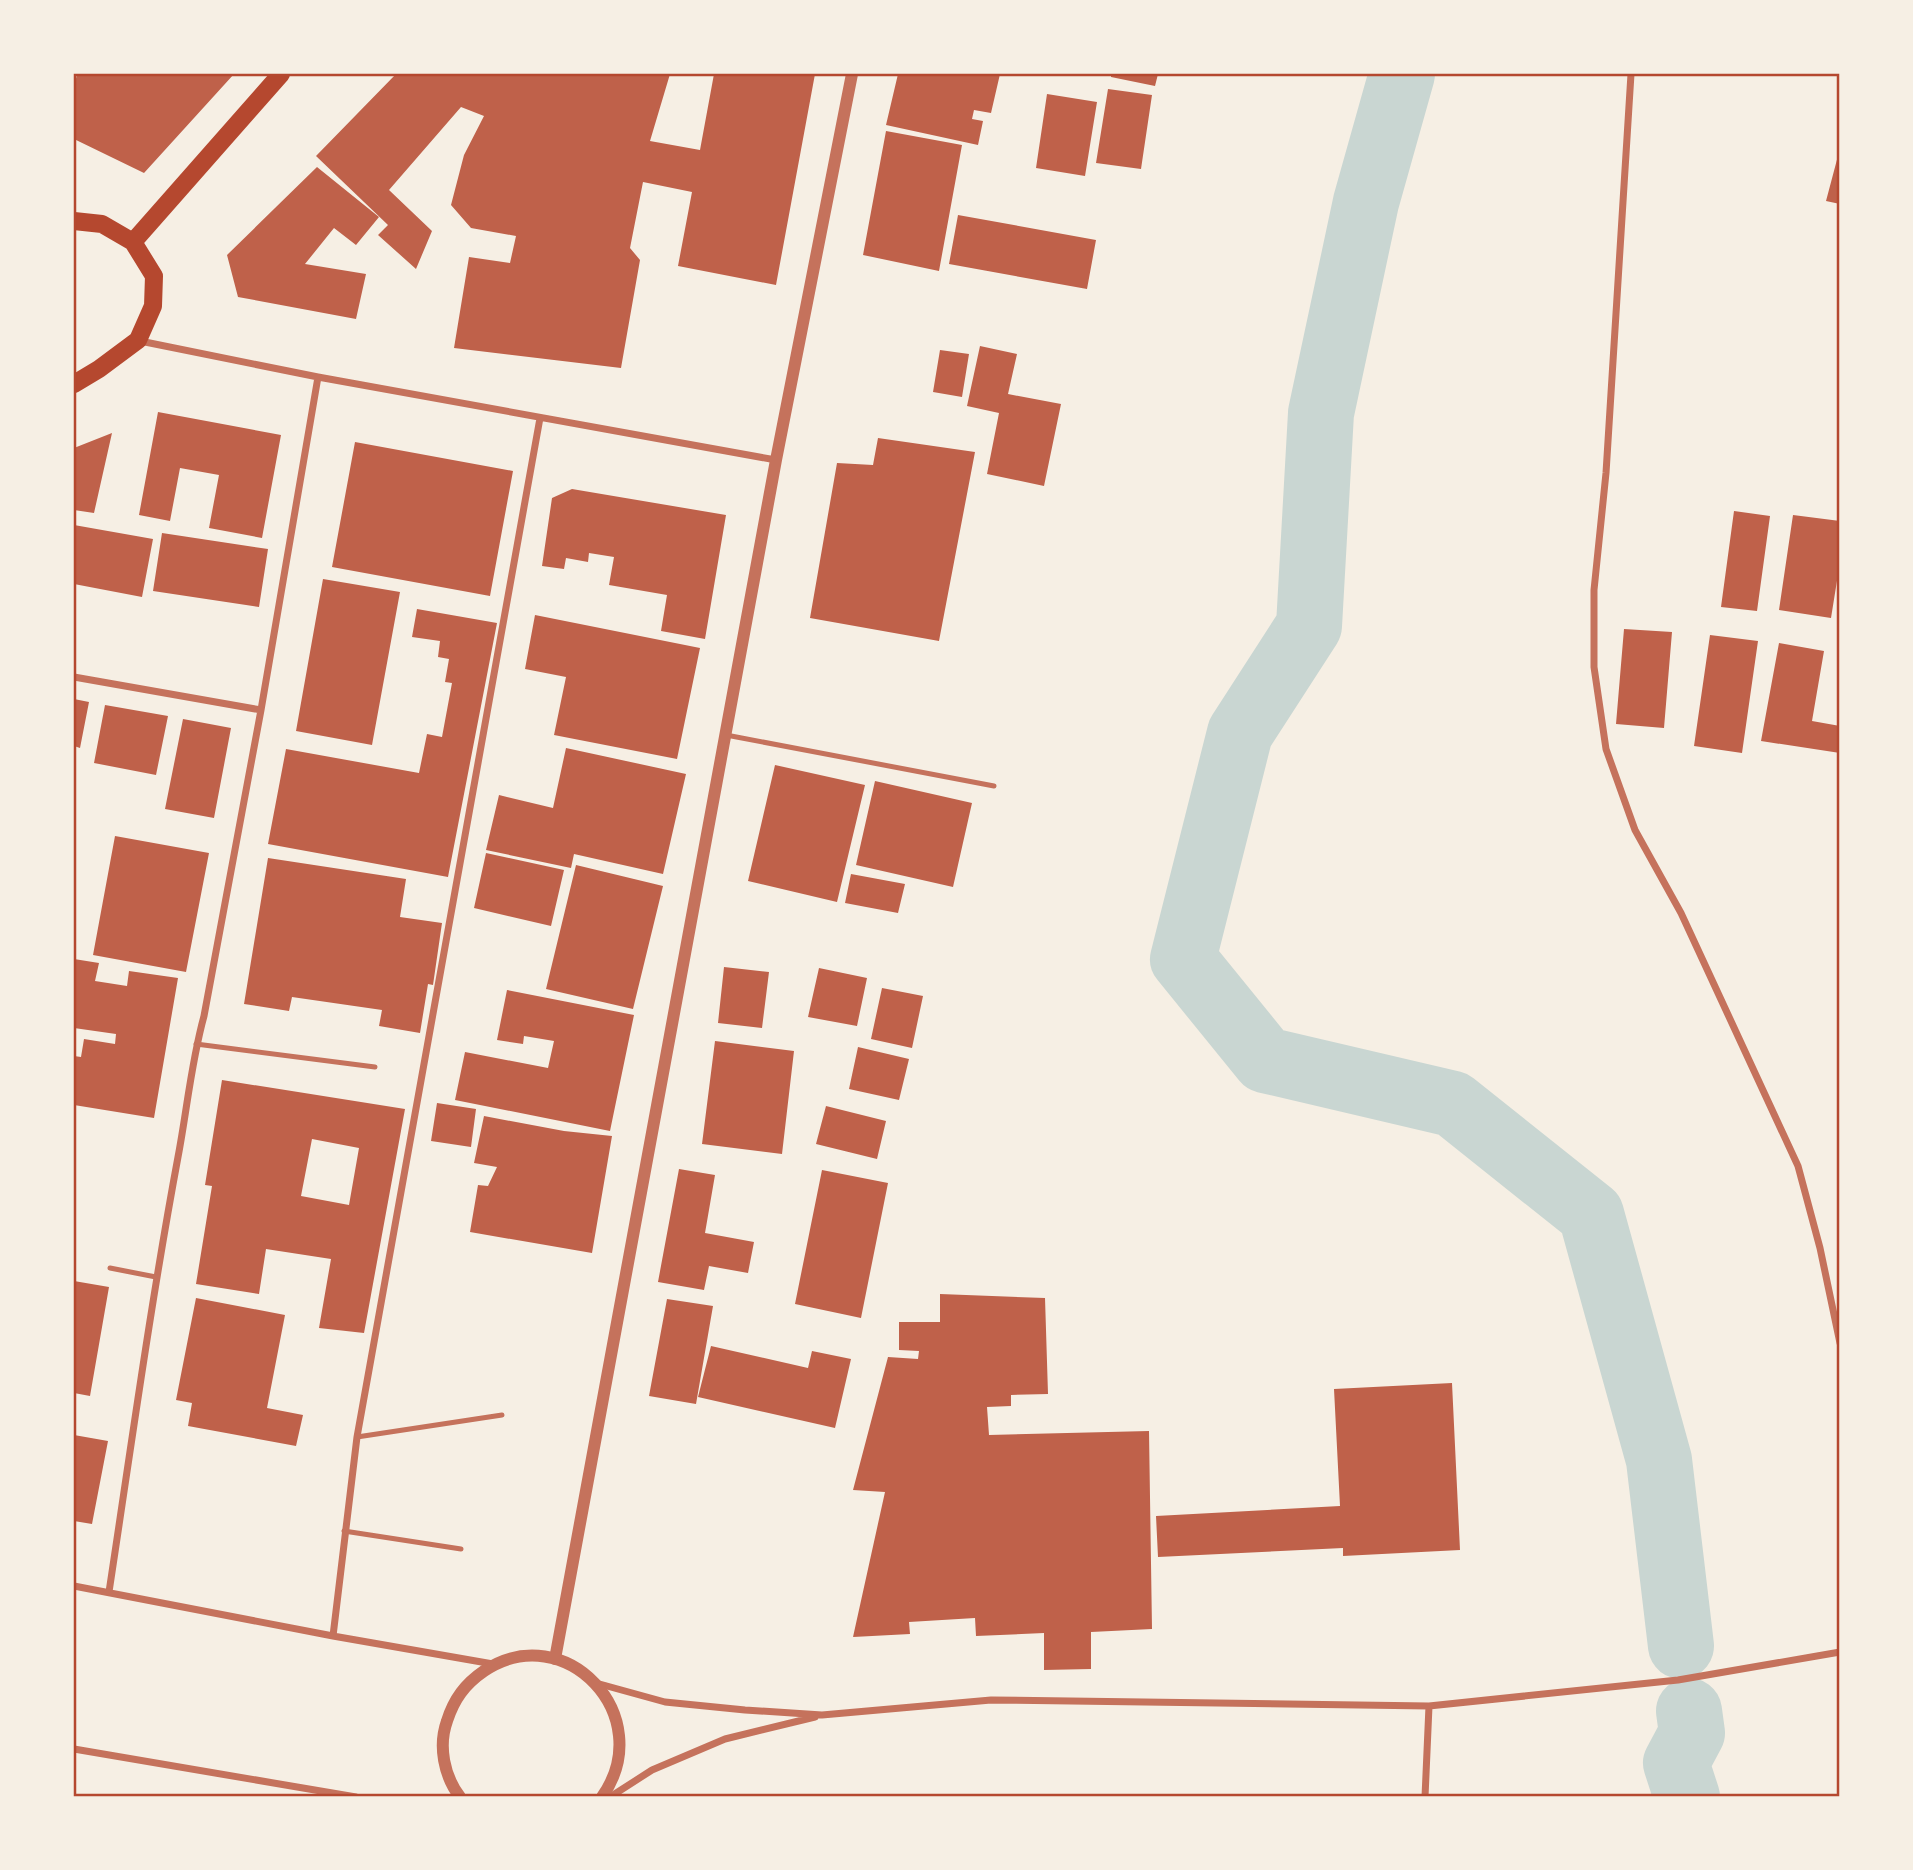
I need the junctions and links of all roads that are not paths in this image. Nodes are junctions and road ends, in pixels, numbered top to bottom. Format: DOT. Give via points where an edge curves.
graph roads {
  1 [pos="281,74"];
  2 [pos="852,74"];
  3 [pos="1631,74"];
  4 [pos="74,221"];
  5 [pos="133,242"];
  6 [pos="138,340"];
  7 [pos="318,377"];
  8 [pos="74,384"];
  9 [pos="540,418"];
  10 [pos="776,460"];
  11 [pos="74,677"];
  12 [pos="261,710"];
  13 [pos="726,735"];
  14 [pos="994,786"];
  15 [pos="196,1044"];
  16 [pos="375,1067"];
  17 [pos="110,1268"];
  18 [pos="156,1278"];
  19 [pos="1839,1343"];
  20 [pos="502,1415"];
  21 [pos="357,1437"];
  22 [pos="344,1531"];
  23 [pos="461,1549"];
  24 [pos="74,1586"];
  25 [pos="109,1592"];
  26 [pos="332,1636"];
  27 [pos="1839,1652"];
  28 [pos="555,1659"];
  29 [pos="494,1664"];
  30 [pos="596,1683"];
  31 [pos="1429,1706"];
  32 [pos="822,1715"];
  33 [pos="74,1749"];
  34 [pos="356,1797"];
  35 [pos="460,1797"];
  36 [pos="602,1797"];
  37 [pos="610,1797"];
  38 [pos="1425,1797"];
  1 -- 5 [label="main road"];
  2 -- 10 [label="street"];
  3 -- 19 [label="street" via="1606,473 1594,590 1594,667 1606,749 1635,830 1681,913 1798,1166"];
  4 -- 5 [label="main road" via="102,225"];
  5 -- 6 [label="main road" via="154,276 153,306"];
  6 -- 7 [label="street"];
  6 -- 8 [label="main road"];
  7 -- 9 [label="street"];
  7 -- 12 [label="street"];
  9 -- 10 [label="street"];
  9 -- 21 [label="street"];
  10 -- 13 [label="street"];
  11 -- 12 [label="street"];
  12 -- 15 [label="street"];
  13 -- 14 [label="lane"];
  13 -- 28 [label="street"];
  15 -- 16 [label="lane"];
  15 -- 18 [label="street"];
  17 -- 18 [label="lane"];
  18 -- 25 [label="street"];
  20 -- 21 [label="lane"];
  21 -- 22 [label="street"];
  22 -- 23 [label="lane"];
  22 -- 26 [label="street"];
  24 -- 25 [label="street"];
  25 -- 26 [label="street"];
  26 -- 29 [label="street"];
  27 -- 31 [label="street" via="1678,1680"];
  28 -- 29 [label="street" via="534,1656"];
  28 -- 30 [label="street"];
  29 -- 35 [label="street" via="470,1681 452,1704 443,1732 443,1761"];
  30 -- 32 [label="street" via="665,1702"];
  30 -- 36 [label="street" via="611,1704 620,1730 620,1757"];
  31 -- 32 [label="street" via="991,1700"];
  31 -- 38 [label="street"];
  32 -- 37 [label="street" via="725,1739 652,1770"];
  33 -- 34 [label="street"];
}
